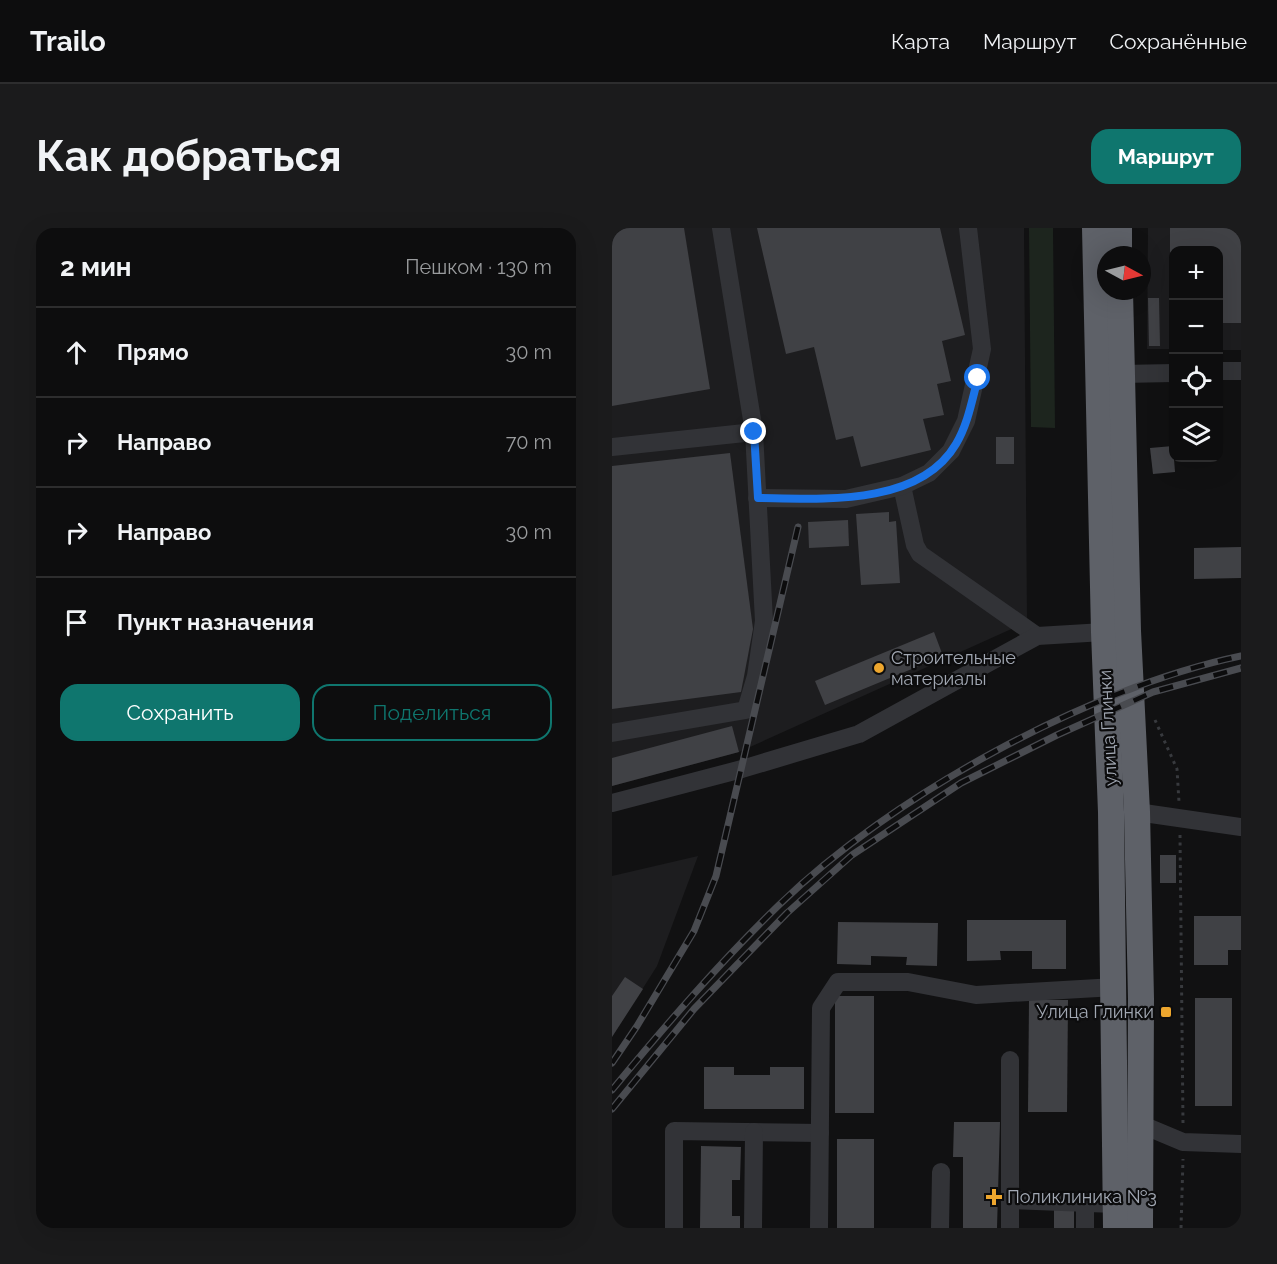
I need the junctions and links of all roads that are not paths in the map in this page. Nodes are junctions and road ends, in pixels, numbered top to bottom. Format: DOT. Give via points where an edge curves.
graph roads {
  1 [pos="721,228"];
  2 [pos="968,228"];
  3 [pos="1095,228"];
  4 [pos="1119,228"];
  5 [pos="1119,246"];
  6 [pos="1120,300"];
  7 [pos="1223,371"];
  8 [pos="1241,371"];
  9 [pos="1169,373"];
  10 [pos="1121,374"];
  11 [pos="754,432"];
  12 [pos="612,447"];
  13 [pos="902,486"];
  14 [pos="758,498"];
  15 [pos="1116,632"];
  16 [pos="1036,636"];
  17 [pos="612,733"];
  18 [pos="612,803"];
  19 [pos="1111,812"];
  20 [pos="1137,812"];
  21 [pos="1241,827"];
  22 [pos="1115,987"];
  23 [pos="1010,1060"];
  24 [pos="1140,1124"];
  25 [pos="754,1132"];
  26 [pos="820,1133"];
  27 [pos="1241,1144"];
  28 [pos="941,1172"];
  29 [pos="1011,1200"];
  30 [pos="1085,1202"];
  31 [pos="1128,1216"];
  32 [pos="674,1228"];
  33 [pos="753,1228"];
  34 [pos="819,1228"];
  35 [pos="940,1228"];
  36 [pos="1010,1228"];
  37 [pos="1085,1228"];
  1 -- 11 [label="lane"];
  2 -- 13 [label="lane" via="982,335 975,389 966,421 951,451 929,473"];
  3 -- 15 [label="highway, улица Глинки"];
  4 -- 5 [label="highway"];
  6 -- 10 [label="highway, улица Глинки"];
  7 -- 8 [label="lane"];
  9 -- 10 [label="lane"];
  10 -- 15 [label="highway, улица Глинки"];
  11 -- 12 [label="lane"];
  11 -- 14 [label="lane"];
  13 -- 14 [label="lane" via="846,499"];
  13 -- 16 [label="lane" via="920,554"];
  14 -- 17 [label="lane" via="764,621 756,676 746,710"];
  15 -- 16 [label="lane"];
  15 -- 19 [label="highway, улица Глинки"];
  15 -- 20 [label="highway, улица Глинки"];
  16 -- 18 [label="lane" via="859,734 742,770"];
  19 -- 20 [label="highway"];
  19 -- 22 [label="highway, улица Глинки"];
  20 -- 21 [label="lane"];
  20 -- 24 [label="highway, улица Глинки"];
  22 -- 26 [label="lane" via="976,995 908,982 838,982 820,1008"];
  22 -- 31 [label="highway, улица Глинки"];
  23 -- 29 [label="lane"];
  24 -- 27 [label="lane" via="1183,1142"];
  24 -- 31 [label="highway, улица Глинки"];
  25 -- 26 [label="lane"];
  25 -- 32 [label="lane" via="674,1131"];
  25 -- 33 [label="lane"];
  26 -- 34 [label="lane"];
  28 -- 35 [label="lane"];
  29 -- 30 [label="lane"];
  29 -- 36 [label="lane"];
  30 -- 31 [label="lane"];
  30 -- 37 [label="lane"];
}
